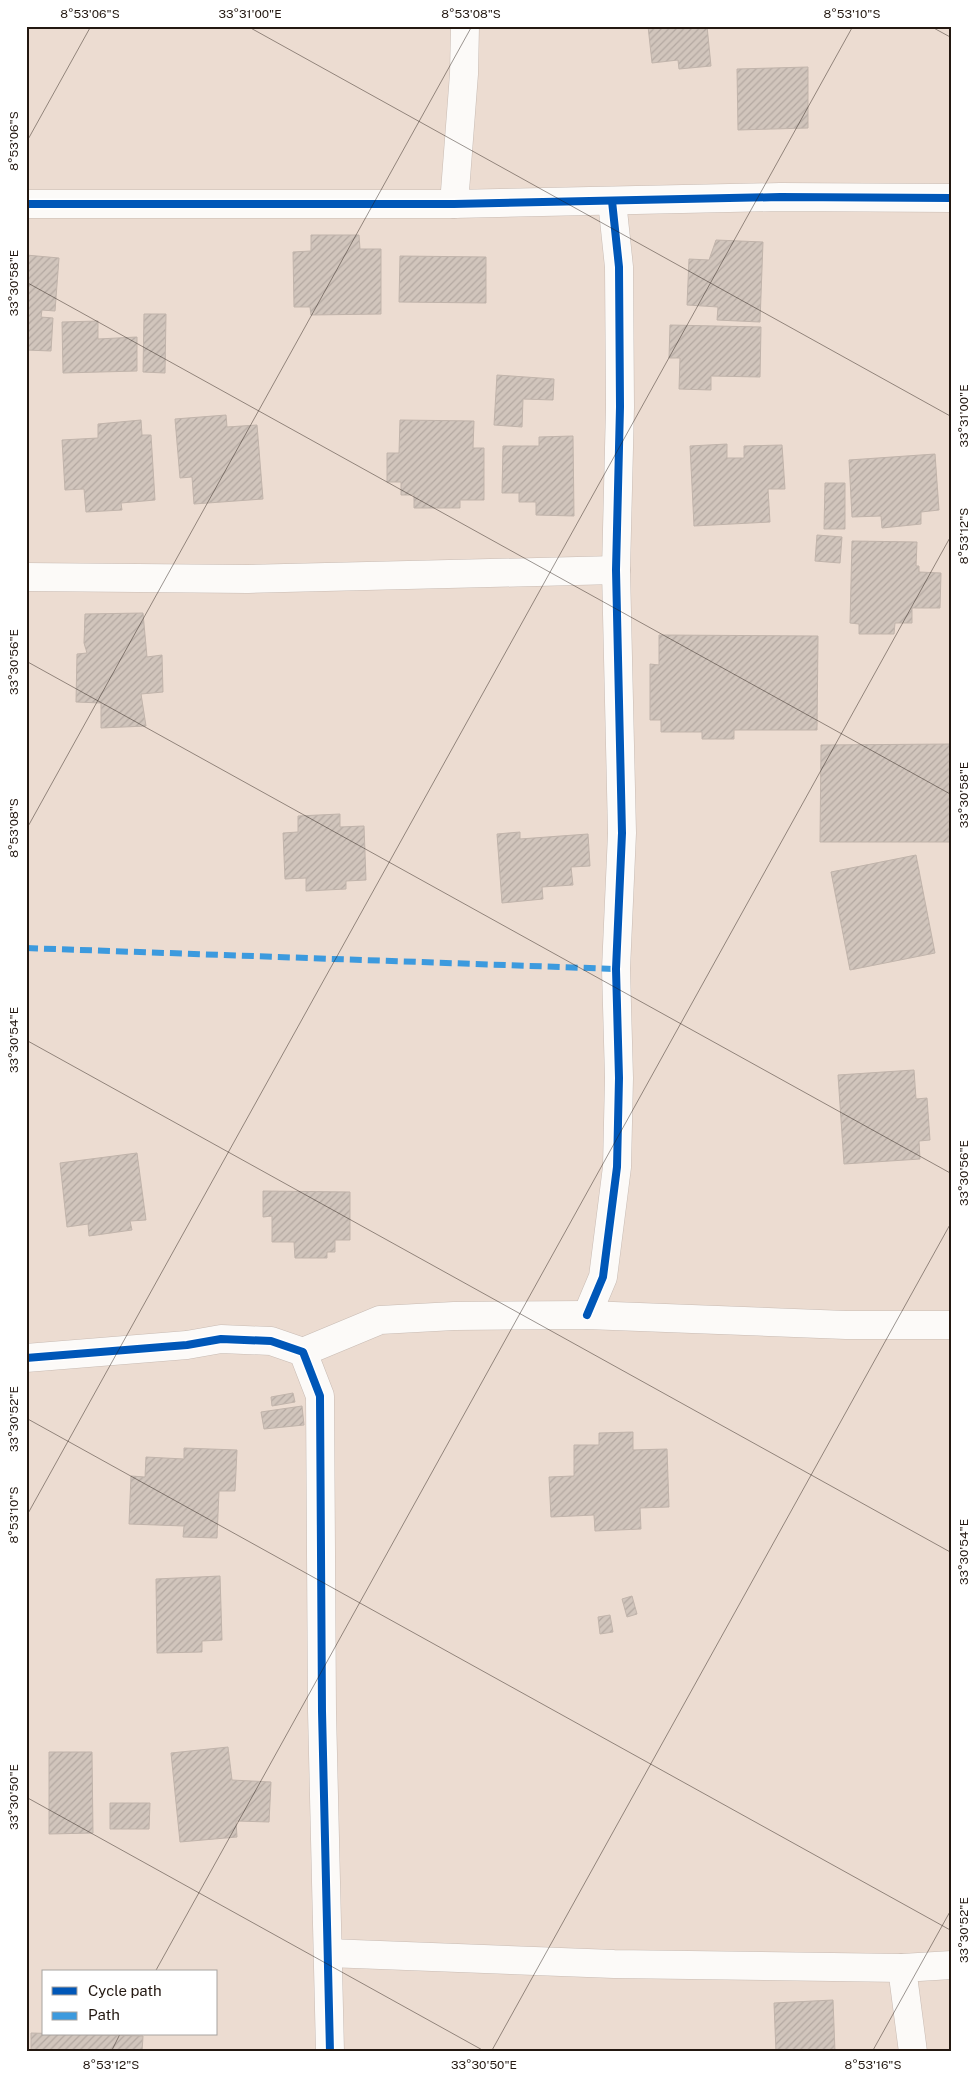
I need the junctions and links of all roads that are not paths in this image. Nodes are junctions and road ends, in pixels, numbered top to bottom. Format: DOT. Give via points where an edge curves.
graph roads {
  1 [pos="466,26"];
  2 [pos="952,198"];
  3 [pos="612,201"];
  4 [pos="26,204"];
  5 [pos="454,204"];
  6 [pos="616,570"];
  7 [pos="26,577"];
  8 [pos="587,1315"];
  9 [pos="952,1325"];
  10 [pos="303,1352"];
  11 [pos="26,1358"];
  12 [pos="328,1954"];
  13 [pos="952,1965"];
  14 [pos="902,1968"];
  15 [pos="330,2052"];
  16 [pos="912,2052"];
  1 -- 5 [label="street"];
  2 -- 3 [label="street" via="780,197"];
  3 -- 5 [label="street"];
  3 -- 6 [label="street" via="620,307"];
  4 -- 5 [label="street"];
  6 -- 7 [label="street" via="248,579"];
  6 -- 8 [label="street" via="622,833 616,969 617,1167 603,1278"];
  8 -- 9 [label="street" via="846,1325"];
  8 -- 10 [label="street" via="380,1320"];
  10 -- 11 [label="street" via="271,1341 221,1339 186,1345"];
  10 -- 12 [label="street" via="320,1396 322,1711"];
  12 -- 14 [label="street" via="614,1964"];
  12 -- 15 [label="street"];
  13 -- 14 [label="street"];
  14 -- 16 [label="street"];
}
